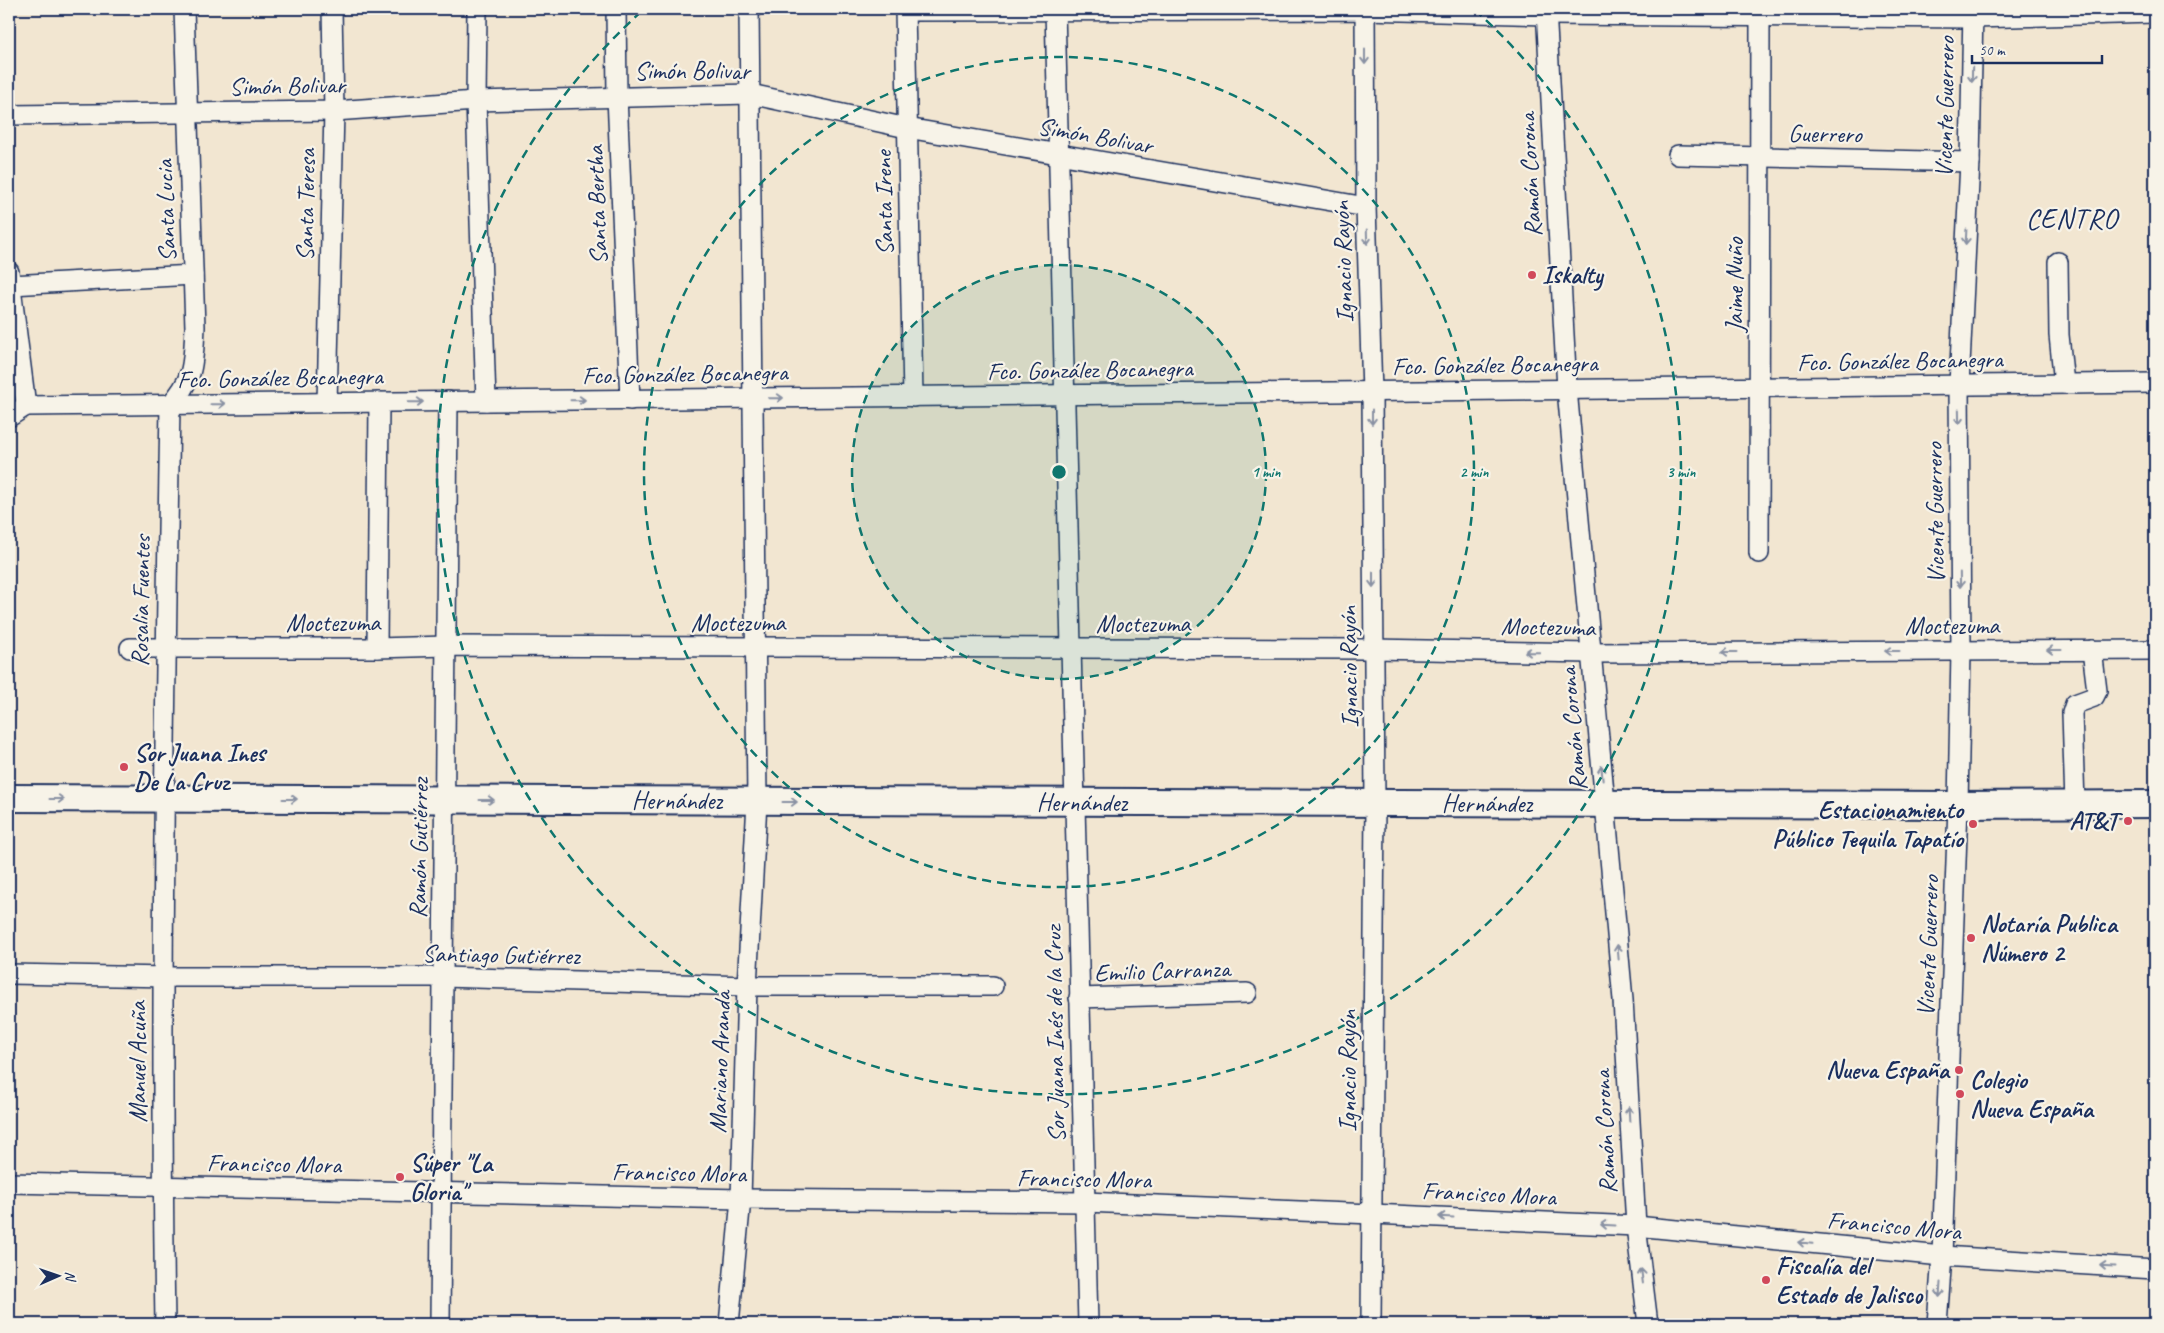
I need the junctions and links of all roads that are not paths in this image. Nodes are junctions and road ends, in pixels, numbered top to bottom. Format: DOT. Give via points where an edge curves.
graph roads {
  1 [pos="184,9"];
  2 [pos="332,9"];
  3 [pos="477,9"];
  4 [pos="616,9"];
  5 [pos="749,9"];
  6 [pos="1200,9"];
  7 [pos="1365,9"];
  8 [pos="905,10"];
  9 [pos="1055,10"];
  10 [pos="1546,12"];
  11 [pos="2155,13"];
  12 [pos="1973,14"];
  13 [pos="1760,17"];
  14 [pos="750,94"];
  15 [pos="617,96"];
  16 [pos="476,101"];
  17 [pos="334,111"];
  18 [pos="188,113"];
  19 [pos="9,116"];
  20 [pos="907,128"];
  21 [pos="1058,155"];
  22 [pos="1678,155"];
  23 [pos="1760,157"];
  24 [pos="1970,162"];
  25 [pos="1366,207"];
  26 [pos="2058,262"];
  27 [pos="193,275"];
  28 [pos="10,279"];
  29 [pos="2155,383"];
  30 [pos="2064,384"];
  31 [pos="1958,385"];
  32 [pos="1759,387"];
  33 [pos="1567,389"];
  34 [pos="1372,392"];
  35 [pos="1064,395"];
  36 [pos="912,396"];
  37 [pos="753,398"];
  38 [pos="630,400"];
  39 [pos="448,401"];
  40 [pos="486,401"];
  41 [pos="379,402"];
  42 [pos="327,403"];
  43 [pos="170,405"];
  44 [pos="26,406"];
  45 [pos="9,417"];
  46 [pos="1759,553"];
  47 [pos="446,646"];
  48 [pos="130,648"];
  49 [pos="166,648"];
  50 [pos="377,648"];
  51 [pos="756,648"];
  52 [pos="1071,649"];
  53 [pos="1373,650"];
  54 [pos="1961,650"];
  55 [pos="2092,650"];
  56 [pos="2155,650"];
  57 [pos="1591,654"];
  58 [pos="9,798"];
  59 [pos="164,799"];
  60 [pos="444,800"];
  61 [pos="757,802"];
  62 [pos="1075,803"];
  63 [pos="1375,804"];
  64 [pos="1605,804"];
  65 [pos="2075,804"];
  66 [pos="2155,804"];
  67 [pos="1958,805"];
  68 [pos="9,974"];
  69 [pos="163,977"];
  70 [pos="443,977"];
  71 [pos="747,986"];
  72 [pos="993,986"];
  73 [pos="1246,993"];
  74 [pos="1080,998"];
  75 [pos="9,1183"];
  76 [pos="163,1187"];
  77 [pos="441,1193"];
  78 [pos="741,1199"];
  79 [pos="1085,1202"];
  80 [pos="1372,1214"];
  81 [pos="1636,1226"];
  82 [pos="1942,1256"];
  83 [pos="2155,1269"];
  84 [pos="165,1324"];
  85 [pos="440,1324"];
  86 [pos="729,1324"];
  87 [pos="1088,1324"];
  88 [pos="1371,1324"];
  89 [pos="1648,1324"];
  90 [pos="1937,1324"];
  1 -- 18 [label="street, Santa Lucia"];
  2 -- 17 [label="street, Santa Teresa"];
  3 -- 16 [label="street"];
  4 -- 15 [label="street, Santa Bertha"];
  5 -- 14 [label="street, Mariano Aranda"];
  6 -- 7 [label="street"];
  6 -- 9 [label="street"];
  7 -- 10 [label="street"];
  7 -- 25 [label="street, Ignacio Rayón, one-way"];
  8 -- 9 [label="street"];
  8 -- 20 [label="street, Santa Irene"];
  9 -- 21 [label="street, Sor Juana Inés de la Cruz"];
  10 -- 13 [label="street"];
  10 -- 33 [label="street, Ramón Corona"];
  11 -- 12 [label="street"];
  12 -- 13 [label="street"];
  12 -- 24 [label="street, Vicente Guerrero, one-way"];
  13 -- 23 [label="street, Jaime Nuño"];
  14 -- 15 [label="street, Simón Bolivar"];
  14 -- 20 [label="street, Simón Bolivar"];
  14 -- 37 [label="street, Mariano Aranda"];
  15 -- 16 [label="street, Simón Bolivar"];
  15 -- 38 [label="street, Santa Bertha"];
  16 -- 17 [label="street, Simón Bolivar"];
  16 -- 40 [label="street"];
  17 -- 18 [label="street, Simón Bolivar"];
  17 -- 42 [label="street, Santa Teresa"];
  18 -- 19 [label="street, Simón Bolivar"];
  18 -- 27 [label="street, Santa Lucia"];
  20 -- 21 [label="street, Simón Bolivar"];
  20 -- 36 [label="street, Santa Irene"];
  21 -- 25 [label="street, Simón Bolivar"];
  21 -- 35 [label="street, Sor Juana Inés de la Cruz"];
  22 -- 23 [label="street, Guerrero"];
  23 -- 24 [label="street, Guerrero"];
  23 -- 32 [label="street, Jaime Nuño"];
  24 -- 31 [label="street, Vicente Guerrero, one-way"];
  25 -- 34 [label="street, Ignacio Rayón, one-way"];
  26 -- 30 [label="street" via="2059,335"];
  27 -- 28 [label="street"];
  27 -- 43 [label="street, Santa Lucia" via="195,327 192,370 184,388"];
  28 -- 44 [label="street"];
  29 -- 30 [label="street, Fco. González Bocanegra"];
  30 -- 31 [label="street, Fco. González Bocanegra"];
  31 -- 32 [label="street, Fco. González Bocanegra"];
  31 -- 54 [label="street, Vicente Guerrero, one-way"];
  32 -- 33 [label="street, Fco. González Bocanegra"];
  32 -- 46 [label="street, Jaime Nuño"];
  33 -- 34 [label="street, Fco. González Bocanegra"];
  33 -- 57 [label="street, Ramón Corona"];
  34 -- 35 [label="street, Fco. González Bocanegra"];
  34 -- 53 [label="street, Ignacio Rayón, one-way"];
  35 -- 36 [label="street, Fco. González Bocanegra"];
  35 -- 52 [label="street, Sor Juana Inés de la Cruz"];
  37 -- 36 [label="street, Fco. González Bocanegra, one-way"];
  37 -- 38 [label="street, Fco. González Bocanegra"];
  37 -- 51 [label="street, Mariano Aranda"];
  40 -- 38 [label="street, Fco. González Bocanegra, one-way"];
  39 -- 40 [label="street, Fco. González Bocanegra"];
  41 -- 39 [label="street, Fco. González Bocanegra, one-way"];
  39 -- 47 [label="street, Ramón Gutiérrez"];
  41 -- 42 [label="street, Fco. González Bocanegra"];
  41 -- 50 [label="street"];
  43 -- 42 [label="street, Fco. González Bocanegra, one-way"];
  43 -- 44 [label="street, Fco. González Bocanegra"];
  43 -- 49 [label="street, Rosalia Fuentes"];
  44 -- 45 [label="street"];
  47 -- 50 [label="street, Moctezuma"];
  47 -- 51 [label="street, Moctezuma"];
  47 -- 60 [label="street, Ramón Gutiérrez"];
  48 -- 49 [label="street, Moctezuma"];
  49 -- 50 [label="street, Moctezuma"];
  49 -- 59 [label="street, Rosalia Fuentes"];
  51 -- 52 [label="street, Moctezuma"];
  51 -- 61 [label="street, Mariano Aranda"];
  52 -- 53 [label="street, Moctezuma"];
  52 -- 62 [label="street, Sor Juana Inés de la Cruz"];
  57 -- 53 [label="street, Moctezuma, one-way"];
  53 -- 63 [label="street, Ignacio Rayón"];
  55 -- 54 [label="street, Moctezuma, one-way"];
  54 -- 57 [label="street, Moctezuma, one-way"];
  54 -- 67 [label="street, Vicente Guerrero"];
  55 -- 56 [label="street, Moctezuma"];
  55 -- 65 [label="street" via="2097,691 2094,697 2075,704 2072,713"];
  64 -- 57 [label="street, Ramón Corona, one-way"];
  58 -- 59 [label="street, Hernández, one-way"];
  59 -- 60 [label="street, Hernández, one-way"];
  59 -- 69 [label="street, Manuel Acuña"];
  60 -- 61 [label="street, Hernández, one-way"];
  60 -- 70 [label="street, Ramón Gutiérrez"];
  61 -- 62 [label="street, Hernández, one-way"];
  61 -- 71 [label="street, Mariano Aranda"];
  62 -- 63 [label="street, Hernández"];
  62 -- 74 [label="street, Sor Juana Inés de la Cruz"];
  63 -- 64 [label="street, Hernández"];
  63 -- 80 [label="street, Ignacio Rayón"];
  64 -- 67 [label="street, Hernández"];
  81 -- 64 [label="street, Ramón Corona, one-way" via="1623,1000"];
  65 -- 66 [label="street, Hernández"];
  65 -- 67 [label="street, Hernández"];
  67 -- 82 [label="street, Vicente Guerrero"];
  68 -- 69 [label="street, Santiago Gutiérrez"];
  69 -- 70 [label="street, Santiago Gutiérrez"];
  69 -- 76 [label="street, Manuel Acuña"];
  70 -- 71 [label="street, Santiago Gutiérrez"];
  70 -- 77 [label="street, Ramón Gutiérrez"];
  71 -- 72 [label="street, Santiago Gutiérrez"];
  71 -- 78 [label="street, Mariano Aranda"];
  73 -- 74 [label="street, Emilio Carranza"];
  74 -- 79 [label="street, Sor Juana Inés de la Cruz"];
  75 -- 76 [label="street, Francisco Mora"];
  76 -- 77 [label="street, Francisco Mora"];
  76 -- 84 [label="street, Manuel Acuña"];
  77 -- 78 [label="street, Francisco Mora"];
  77 -- 85 [label="street, Ramón Gutiérrez"];
  78 -- 79 [label="street, Francisco Mora"];
  78 -- 86 [label="street, Mariano Aranda"];
  79 -- 80 [label="street, Francisco Mora"];
  79 -- 87 [label="street, Sor Juana Inés de la Cruz"];
  81 -- 80 [label="street, Francisco Mora, one-way"];
  80 -- 88 [label="street, Ignacio Rayón"];
  82 -- 81 [label="street, Francisco Mora, one-way"];
  89 -- 81 [label="street, Ramón Corona, one-way"];
  83 -- 82 [label="street, Francisco Mora, one-way"];
  82 -- 90 [label="street, Vicente Guerrero, one-way"];
}
